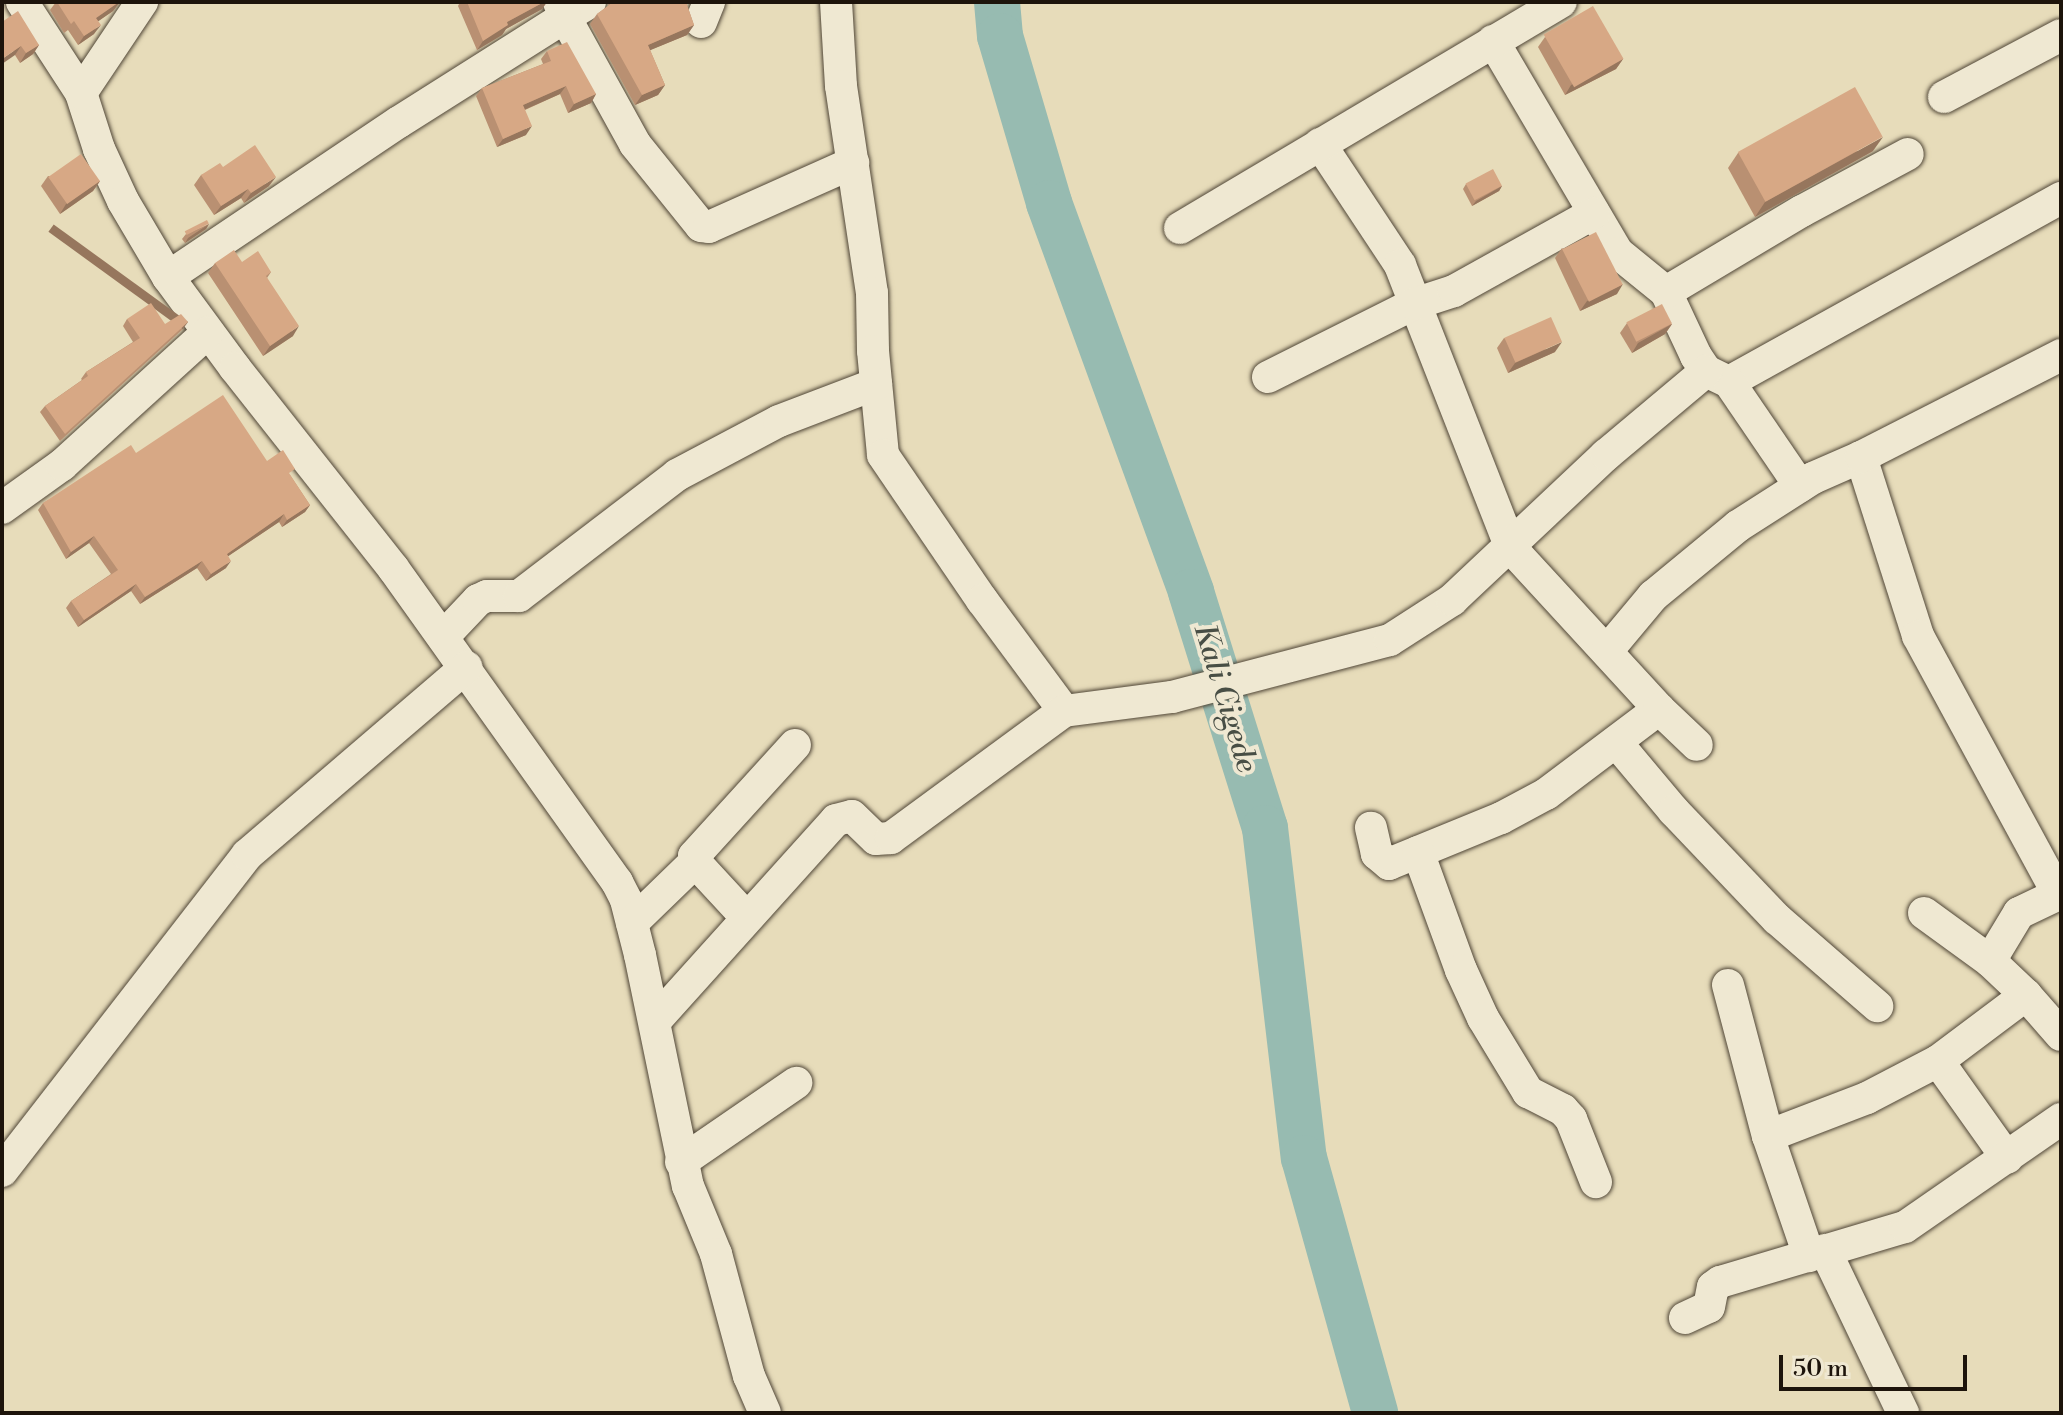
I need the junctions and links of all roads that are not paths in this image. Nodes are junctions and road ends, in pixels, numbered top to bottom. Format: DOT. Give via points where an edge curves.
graph roads {
  1 [pos="22,2"];
  2 [pos="142,2"];
  3 [pos="836,2"];
  4 [pos="1561,2"];
  5 [pos="571,7"];
  6 [pos="1527,10"];
  7 [pos="2061,35"];
  8 [pos="1493,41"];
  9 [pos="81,93"];
  10 [pos="1944,97"];
  11 [pos="1320,144"];
  12 [pos="1908,154"];
  13 [pos="853,163"];
  14 [pos="2061,198"];
  15 [pos="1594,213"];
  16 [pos="1180,228"];
  17 [pos="168,277"];
  18 [pos="1666,292"];
  19 [pos="1414,304"];
  20 [pos="208,332"];
  21 [pos="2061,355"];
  22 [pos="1268,377"];
  23 [pos="1718,377"];
  24 [pos="876,384"];
  25 [pos="1861,457"];
  26 [pos="1800,486"];
  27 [pos="2,508"];
  28 [pos="1511,548"];
  29 [pos="443,637"];
  30 [pos="1607,651"];
  31 [pos="466,667"];
  32 [pos="1659,709"];
  33 [pos="1064,711"];
  34 [pos="1616,742"];
  35 [pos="795,745"];
  36 [pos="1697,745"];
  37 [pos="1371,828"];
  38 [pos="1418,852"];
  39 [pos="695,862"];
  40 [pos="2059,893"];
  41 [pos="1924,913"];
  42 [pos="746,917"];
  43 [pos="632,923"];
  44 [pos="1990,961"];
  45 [pos="1728,985"];
  46 [pos="2026,995"];
  47 [pos="1877,1006"];
  48 [pos="655,1021"];
  49 [pos="2061,1035"];
  50 [pos="1938,1061"];
  51 [pos="796,1083"];
  52 [pos="2061,1119"];
  53 [pos="1768,1136"];
  54 [pos="2007,1158"];
  55 [pos="681,1162"];
  56 [pos="2,1171"];
  57 [pos="1596,1182"];
  58 [pos="1817,1253"];
  59 [pos="1685,1318"];
  60 [pos="765,1413"];
  61 [pos="1903,1413"];
  1 -- 9 [label="street"];
  2 -- 9 [label="street"];
  3 -- 13 [label="street"];
  4 -- 6 [label="street"];
  5 -- 13 [label="street" via="635,144 701,226"];
  5 -- 17 [label="street"];
  6 -- 8 [label="street"];
  7 -- 10 [label="street"];
  8 -- 11 [label="street"];
  8 -- 15 [label="street"];
  9 -- 17 [label="street" via="123,201"];
  11 -- 16 [label="street"];
  11 -- 19 [label="street" via="1393,251"];
  12 -- 18 [label="street"];
  13 -- 24 [label="street" via="872,293"];
  14 -- 23 [label="street"];
  15 -- 18 [label="street" via="1618,253"];
  15 -- 19 [label="street" via="1454,291"];
  17 -- 20 [label="street"];
  18 -- 23 [label="street"];
  19 -- 22 [label="street"];
  19 -- 28 [label="street"];
  20 -- 27 [label="street" via="62,465"];
  20 -- 29 [label="street"];
  21 -- 25 [label="street"];
  23 -- 26 [label="street"];
  23 -- 28 [label="street" via="1606,455"];
  24 -- 29 [label="street" via="779,421 689,469 519,596 478,600"];
  24 -- 33 [label="street" via="881,444 889,467"];
  25 -- 26 [label="street"];
  25 -- 40 [label="street" via="1918,636"];
  26 -- 30 [label="street" via="1697,557 1653,596"];
  28 -- 30 [label="street"];
  28 -- 33 [label="street" via="1452,600 1390,640 1172,697"];
  29 -- 31 [label="street"];
  30 -- 32 [label="street"];
  31 -- 43 [label="street" via="617,882"];
  31 -- 56 [label="street" via="247,855"];
  32 -- 34 [label="street"];
  32 -- 36 [label="street"];
  33 -- 42 [label="street" via="891,838 876,839 852,816 836,820"];
  34 -- 38 [label="street" via="1546,794"];
  34 -- 47 [label="street" via="1777,919"];
  35 -- 39 [label="street" via="698,851"];
  37 -- 38 [label="street" via="1384,863"];
  38 -- 57 [label="street" via="1483,1018 1528,1092 1571,1119"];
  39 -- 42 [label="street"];
  39 -- 43 [label="street"];
  40 -- 44 [label="street" via="2019,913"];
  41 -- 44 [label="street"];
  42 -- 48 [label="street"];
  43 -- 48 [label="street"];
  44 -- 46 [label="street"];
  45 -- 53 [label="street"];
  46 -- 49 [label="street"];
  46 -- 50 [label="street"];
  48 -- 55 [label="street"];
  50 -- 53 [label="street" via="1867,1098"];
  50 -- 54 [label="street"];
  51 -- 55 [label="street"];
  52 -- 54 [label="street"];
  53 -- 58 [label="street"];
  54 -- 58 [label="street" via="1905,1227"];
  55 -- 60 [label="street"];
  58 -- 59 [label="street" via="1720,1282 1713,1287 1709,1307"];
  58 -- 61 [label="street"];
}
